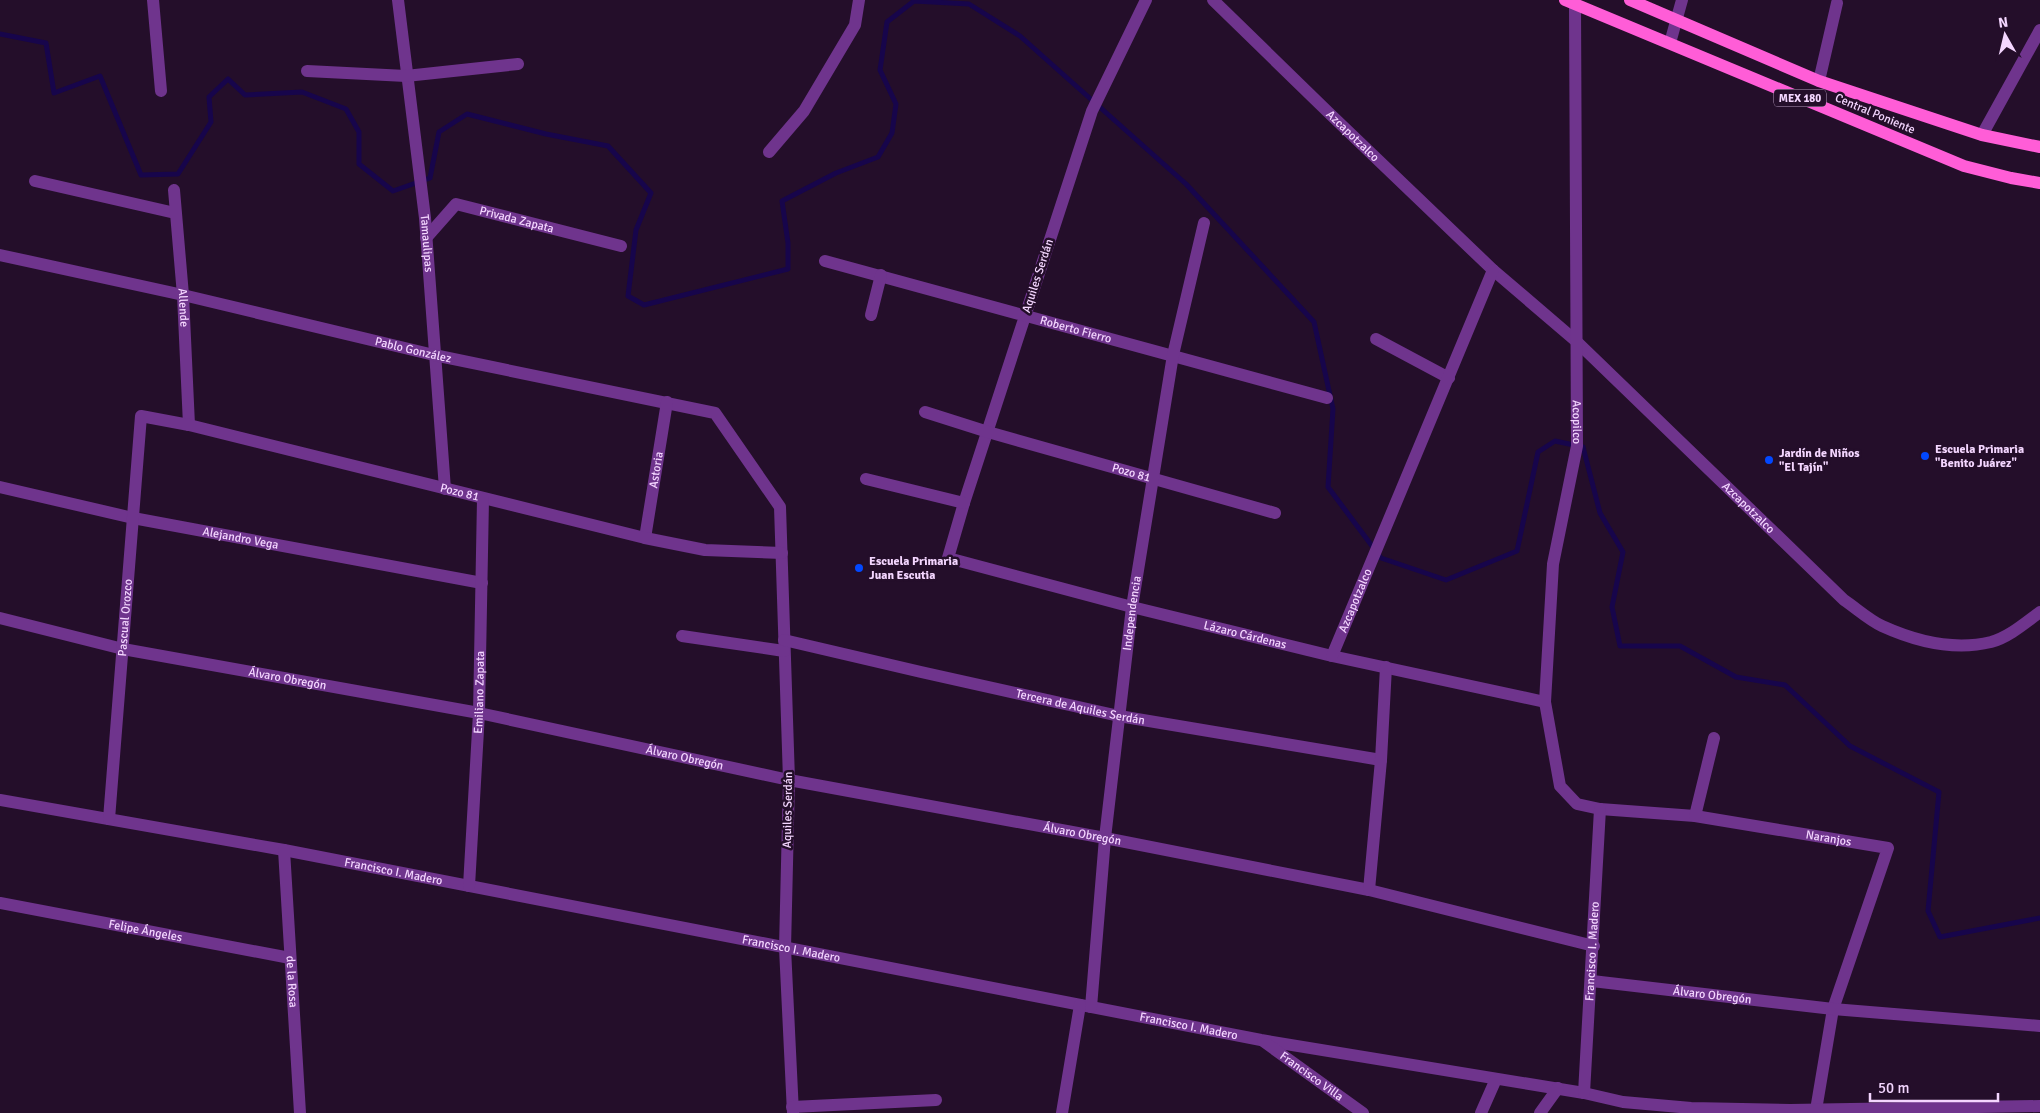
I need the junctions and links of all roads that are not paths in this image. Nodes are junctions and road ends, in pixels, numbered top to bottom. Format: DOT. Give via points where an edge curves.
graph roads {
  1 [pos="153,0"];
  2 [pos="398,0"];
  3 [pos="859,0"];
  4 [pos="1146,0"];
  5 [pos="1213,0"];
  6 [pos="1630,0"];
  7 [pos="1682,0"];
  8 [pos="1570,2"];
  9 [pos="1837,3"];
  10 [pos="1677,20"];
  11 [pos="2040,30"];
  12 [pos="1670,43"];
  13 [pos="518,64"];
  14 [pos="307,71"];
  15 [pos="406,76"];
  16 [pos="1819,80"];
  17 [pos="161,91"];
  18 [pos="1982,135"];
  19 [pos="2040,148"];
  20 [pos="769,152"];
  21 [pos="35,181"];
  22 [pos="2040,183"];
  23 [pos="174,190"];
  24 [pos="175,213"];
  25 [pos="1204,223"];
  26 [pos="426,238"];
  27 [pos="621,246"];
  28 [pos="0,255"];
  29 [pos="825,261"];
  30 [pos="1493,270"];
  31 [pos="881,275"];
  32 [pos="183,295"];
  33 [pos="871,315"];
  34 [pos="1025,316"];
  35 [pos="1376,339"];
  36 [pos="1576,341"];
  37 [pos="434,354"];
  38 [pos="1172,355"];
  39 [pos="1449,378"];
  40 [pos="1328,398"];
  41 [pos="667,402"];
  42 [pos="925,412"];
  43 [pos="142,416"];
  44 [pos="189,425"];
  45 [pos="988,432"];
  46 [pos="866,479"];
  47 [pos="1152,479"];
  48 [pos="0,487"];
  49 [pos="445,488"];
  50 [pos="483,499"];
  51 [pos="964,503"];
  52 [pos="780,507"];
  53 [pos="1275,513"];
  54 [pos="133,518"];
  55 [pos="645,538"];
  56 [pos="782,553"];
  57 [pos="948,558"];
  58 [pos="482,583"];
  59 [pos="1132,607"];
  60 [pos="2040,612"];
  61 [pos="0,618"];
  62 [pos="682,636"];
  63 [pos="784,646"];
  64 [pos="122,649"];
  65 [pos="1332,656"];
  66 [pos="1386,667"];
  67 [pos="1544,702"];
  68 [pos="479,713"];
  69 [pos="1119,716"];
  70 [pos="1714,738"];
  71 [pos="1381,760"];
  72 [pos="789,780"];
  73 [pos="0,800"];
  74 [pos="1600,809"];
  75 [pos="1695,816"];
  76 [pos="109,819"];
  77 [pos="1106,838"];
  78 [pos="284,850"];
  79 [pos="469,886"];
  80 [pos="1369,890"];
  81 [pos="0,903"];
  82 [pos="1594,946"];
  83 [pos="785,948"];
  84 [pos="290,958"];
  85 [pos="1592,981"];
  86 [pos="1086,1006"];
  87 [pos="1833,1009"];
  88 [pos="2040,1026"];
  89 [pos="1261,1040"];
  90 [pos="1496,1079"];
  91 [pos="1558,1088"];
  92 [pos="1584,1093"];
  93 [pos="936,1100"];
  94 [pos="2040,1106"];
  95 [pos="1657,1109"];
  96 [pos="792,1110"];
  97 [pos="1816,1110"];
  98 [pos="1790,1112"];
  99 [pos="300,1113"];
  100 [pos="1062,1113"];
  101 [pos="1363,1113"];
  102 [pos="1481,1113"];
  103 [pos="1540,1113"];
  1 -- 17 [label="street"];
  2 -- 15 [label="street, Tamaulipas"];
  3 -- 20 [label="street" via="855,25 804,111"];
  4 -- 34 [label="street, Aquiles Serdán" via="1092,111"];
  5 -- 30 [label="street, Azcapotzalco"];
  6 -- 10 [label="main road, Central Poniente / MEX 180"];
  7 -- 10 [label="street"];
  8 -- 12 [label="main road, Central Poniente / MEX 180"];
  8 -- 36 [label="street, Acopilco"];
  9 -- 16 [label="street"];
  10 -- 12 [label="street"];
  10 -- 16 [label="main road, Central Poniente / MEX 180"];
  11 -- 18 [label="street"];
  12 -- 22 [label="main road, Central Poniente / MEX 180" via="1964,166"];
  13 -- 15 [label="street"];
  14 -- 15 [label="street"];
  15 -- 26 [label="street, Tamaulipas"];
  16 -- 18 [label="main road, Central Poniente / MEX 180"];
  18 -- 19 [label="main road, Central Poniente / MEX 180"];
  21 -- 24 [label="street"];
  23 -- 24 [label="street, Allende"];
  24 -- 32 [label="street, Allende"];
  25 -- 38 [label="street, Independencia"];
  26 -- 27 [label="street, Privada Zapata" via="456,204"];
  26 -- 37 [label="street, Tamaulipas"];
  28 -- 32 [label="street, Pablo González"];
  29 -- 31 [label="street, Roberto Fierro"];
  30 -- 36 [label="street, Azcapotzalco"];
  30 -- 39 [label="street, Azcapotzalco"];
  31 -- 33 [label="street"];
  31 -- 34 [label="street, Roberto Fierro"];
  32 -- 37 [label="street, Pablo González"];
  32 -- 44 [label="street, Allende"];
  34 -- 38 [label="street, Roberto Fierro"];
  34 -- 45 [label="street, Aquiles Serdán"];
  35 -- 39 [label="street"];
  36 -- 60 [label="street, Azcapotzalco" via="1844,600 1881,626 1919,640 1944,645 1971,645 1992,642"];
  36 -- 67 [label="street, Acopilco" via="1577,446 1553,564"];
  37 -- 41 [label="street, Pablo González"];
  37 -- 49 [label="street, Tamaulipas"];
  38 -- 40 [label="street, Roberto Fierro"];
  38 -- 47 [label="street, Independencia"];
  39 -- 65 [label="street, Azcapotzalco"];
  41 -- 52 [label="street, Pablo González" via="715,413"];
  41 -- 55 [label="street, Astoria"];
  42 -- 45 [label="street, Pozo 81"];
  43 -- 44 [label="street, Pozo 81"];
  43 -- 54 [label="street, Pascual Orozco"];
  44 -- 49 [label="street, Pozo 81"];
  45 -- 47 [label="street, Pozo 81"];
  45 -- 51 [label="street, Aquiles Serdán"];
  46 -- 51 [label="street"];
  47 -- 53 [label="street, Pozo 81"];
  47 -- 59 [label="street, Independencia"];
  48 -- 54 [label="street, Alejandro Vega"];
  49 -- 50 [label="street, Pozo 81"];
  50 -- 55 [label="street, Pozo 81"];
  50 -- 58 [label="street, Emiliano Zapata"];
  51 -- 57 [label="street, Aquiles Serdán"];
  52 -- 56 [label="street, Aquiles Serdán"];
  54 -- 58 [label="street, Alejandro Vega"];
  54 -- 64 [label="street, Pascual Orozco"];
  55 -- 56 [label="street, Pozo 81" via="705,550"];
  56 -- 63 [label="street, Aquiles Serdán"];
  57 -- 59 [label="street, Lázaro Cárdenas"];
  58 -- 68 [label="street, Emiliano Zapata"];
  59 -- 65 [label="street, Lázaro Cárdenas"];
  59 -- 69 [label="street, Independencia"];
  61 -- 64 [label="street, Álvaro Obregón"];
  62 -- 63 [label="street, Tercera de Aquiles Serdán"];
  63 -- 69 [label="street, Tercera de Aquiles Serdán" via="921,672"];
  63 -- 72 [label="street, Aquiles Serdán"];
  64 -- 68 [label="street, Álvaro Obregón"];
  64 -- 76 [label="street, Pascual Orozco"];
  65 -- 66 [label="street, Lázaro Cárdenas"];
  66 -- 67 [label="street, Lázaro Cárdenas"];
  66 -- 71 [label="street"];
  67 -- 74 [label="street, Acopilco" via="1560,786 1577,804"];
  68 -- 72 [label="street, Álvaro Obregón"];
  68 -- 79 [label="street, Emiliano Zapata"];
  69 -- 71 [label="street, Tercera de Aquiles Serdán"];
  69 -- 77 [label="street, Independencia"];
  70 -- 75 [label="street"];
  71 -- 80 [label="street"];
  72 -- 77 [label="street, Álvaro Obregón"];
  72 -- 83 [label="street, Aquiles Serdán"];
  73 -- 76 [label="street, Francisco I. Madero"];
  74 -- 75 [label="street, Naranjos"];
  74 -- 82 [label="street, Francisco I. Madero"];
  75 -- 87 [label="street, Naranjos" via="1888,848"];
  76 -- 78 [label="street, Francisco I. Madero"];
  77 -- 80 [label="street, Álvaro Obregón"];
  77 -- 86 [label="street, Independencia"];
  78 -- 79 [label="street, Francisco I. Madero"];
  78 -- 84 [label="street, de la Rosa"];
  79 -- 83 [label="street, Francisco I. Madero"];
  80 -- 82 [label="street, Álvaro Obregón"];
  81 -- 84 [label="street, Felipe Ángeles"];
  82 -- 85 [label="street, Francisco I. Madero"];
  83 -- 86 [label="street, Francisco I. Madero"];
  83 -- 96 [label="street, Aquiles Serdán"];
  84 -- 99 [label="street, de la Rosa"];
  85 -- 87 [label="street, Álvaro Obregón"];
  85 -- 92 [label="street, Francisco I. Madero"];
  86 -- 89 [label="street, Francisco I. Madero"];
  86 -- 100 [label="street, Independencia"];
  87 -- 88 [label="street"];
  87 -- 97 [label="street, Naranjos"];
  89 -- 90 [label="street, Francisco I. Madero"];
  89 -- 101 [label="street, Francisco Villa"];
  90 -- 91 [label="street, Francisco I. Madero"];
  90 -- 102 [label="street"];
  91 -- 92 [label="street, Francisco I. Madero"];
  91 -- 103 [label="street"];
  92 -- 95 [label="street, Francisco I. Madero"];
  93 -- 96 [label="street"];
  94 -- 97 [label="street, Francisco I. Madero"];
  95 -- 98 [label="street, Francisco I. Madero"];
  97 -- 98 [label="street, Francisco I. Madero"];
}
